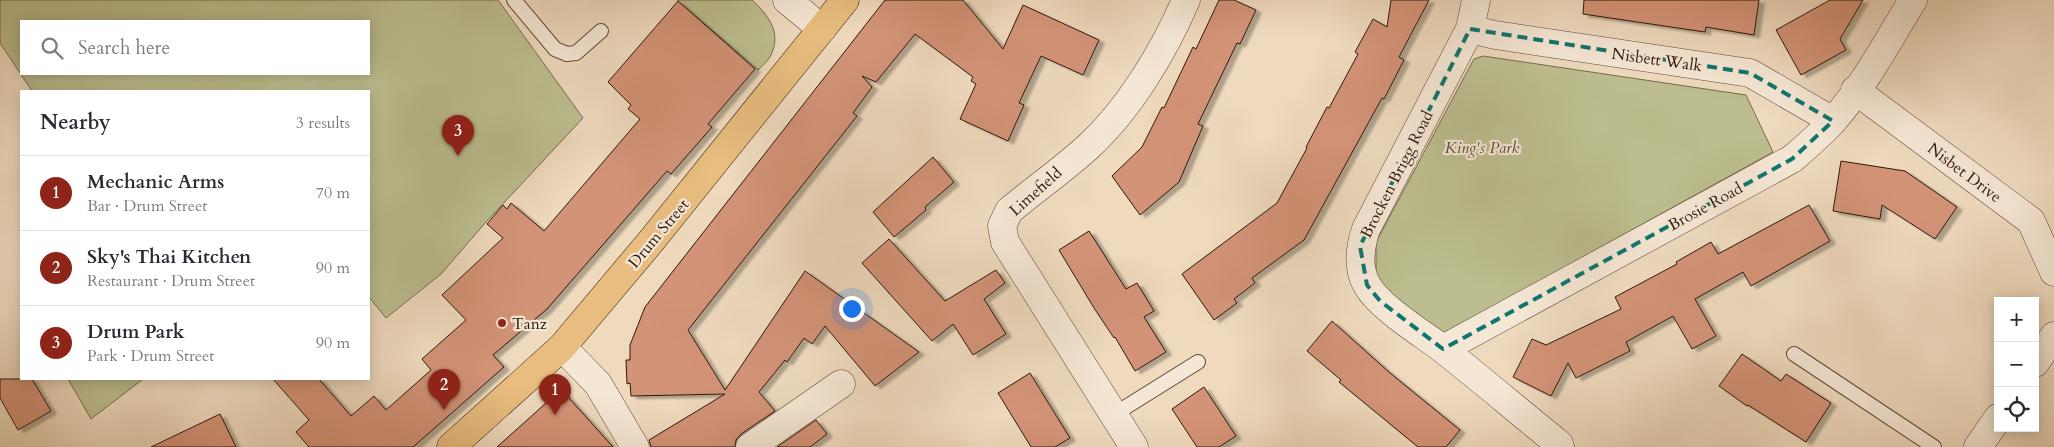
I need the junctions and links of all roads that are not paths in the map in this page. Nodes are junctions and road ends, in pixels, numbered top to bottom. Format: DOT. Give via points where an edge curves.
graph roads {
  1 [pos="514,0"];
  2 [pos="787,0"];
  3 [pos="845,0"];
  4 [pos="1186,0"];
  5 [pos="1476,0"];
  6 [pos="1913,0"];
  7 [pos="822,29"];
  8 [pos="1470,29"];
  9 [pos="601,31"];
  10 [pos="1855,90"];
  11 [pos="1833,121"];
  12 [pos="2054,272"];
  13 [pos="2054,336"];
  14 [pos="562,347"];
  15 [pos="1442,349"];
  16 [pos="1794,354"];
  17 [pos="2039,357"];
  18 [pos="1198,362"];
  19 [pos="841,384"];
  20 [pos="1113,415"];
  21 [pos="1994,424"];
  22 [pos="451,447"];
  23 [pos="635,447"];
  24 [pos="750,447"];
  25 [pos="1134,447"];
  26 [pos="1560,447"];
  27 [pos="1934,447"];
  28 [pos="1978,447"];
  1 -- 9 [label="lane" via="555,49 567,54 576,53"];
  2 -- 7 [label="street"];
  3 -- 7 [label="main road, Drum Street"];
  4 -- 20 [label="street, Limefield" via="1172,33 1122,110 1089,145 1009,211 1002,226 1005,242"];
  5 -- 8 [label="street, Brocken Brigg Road"];
  6 -- 10 [label="street, Brosie Road"];
  7 -- 14 [label="main road, Drum Street"];
  8 -- 11 [label="street, Nisbett Walk" via="1750,73"];
  8 -- 15 [label="street, Brocken Brigg Road" via="1360,246 1367,285 1380,301"];
  10 -- 11 [label="street, Brosie Road"];
  10 -- 12 [label="street, Nisbet Drive" via="2031,221"];
  11 -- 15 [label="street, Brosie Road" via="1792,159"];
  13 -- 17 [label="street"];
  14 -- 22 [label="main road, Drum Street"];
  14 -- 23 [label="street" via="598,384"];
  15 -- 26 [label="street, Brocken Brigg Road"];
  16 -- 27 [label="lane"];
  18 -- 20 [label="lane"];
  19 -- 24 [label="street"];
  20 -- 25 [label="street, Limefield"];
  21 -- 28 [label="street"];
}
